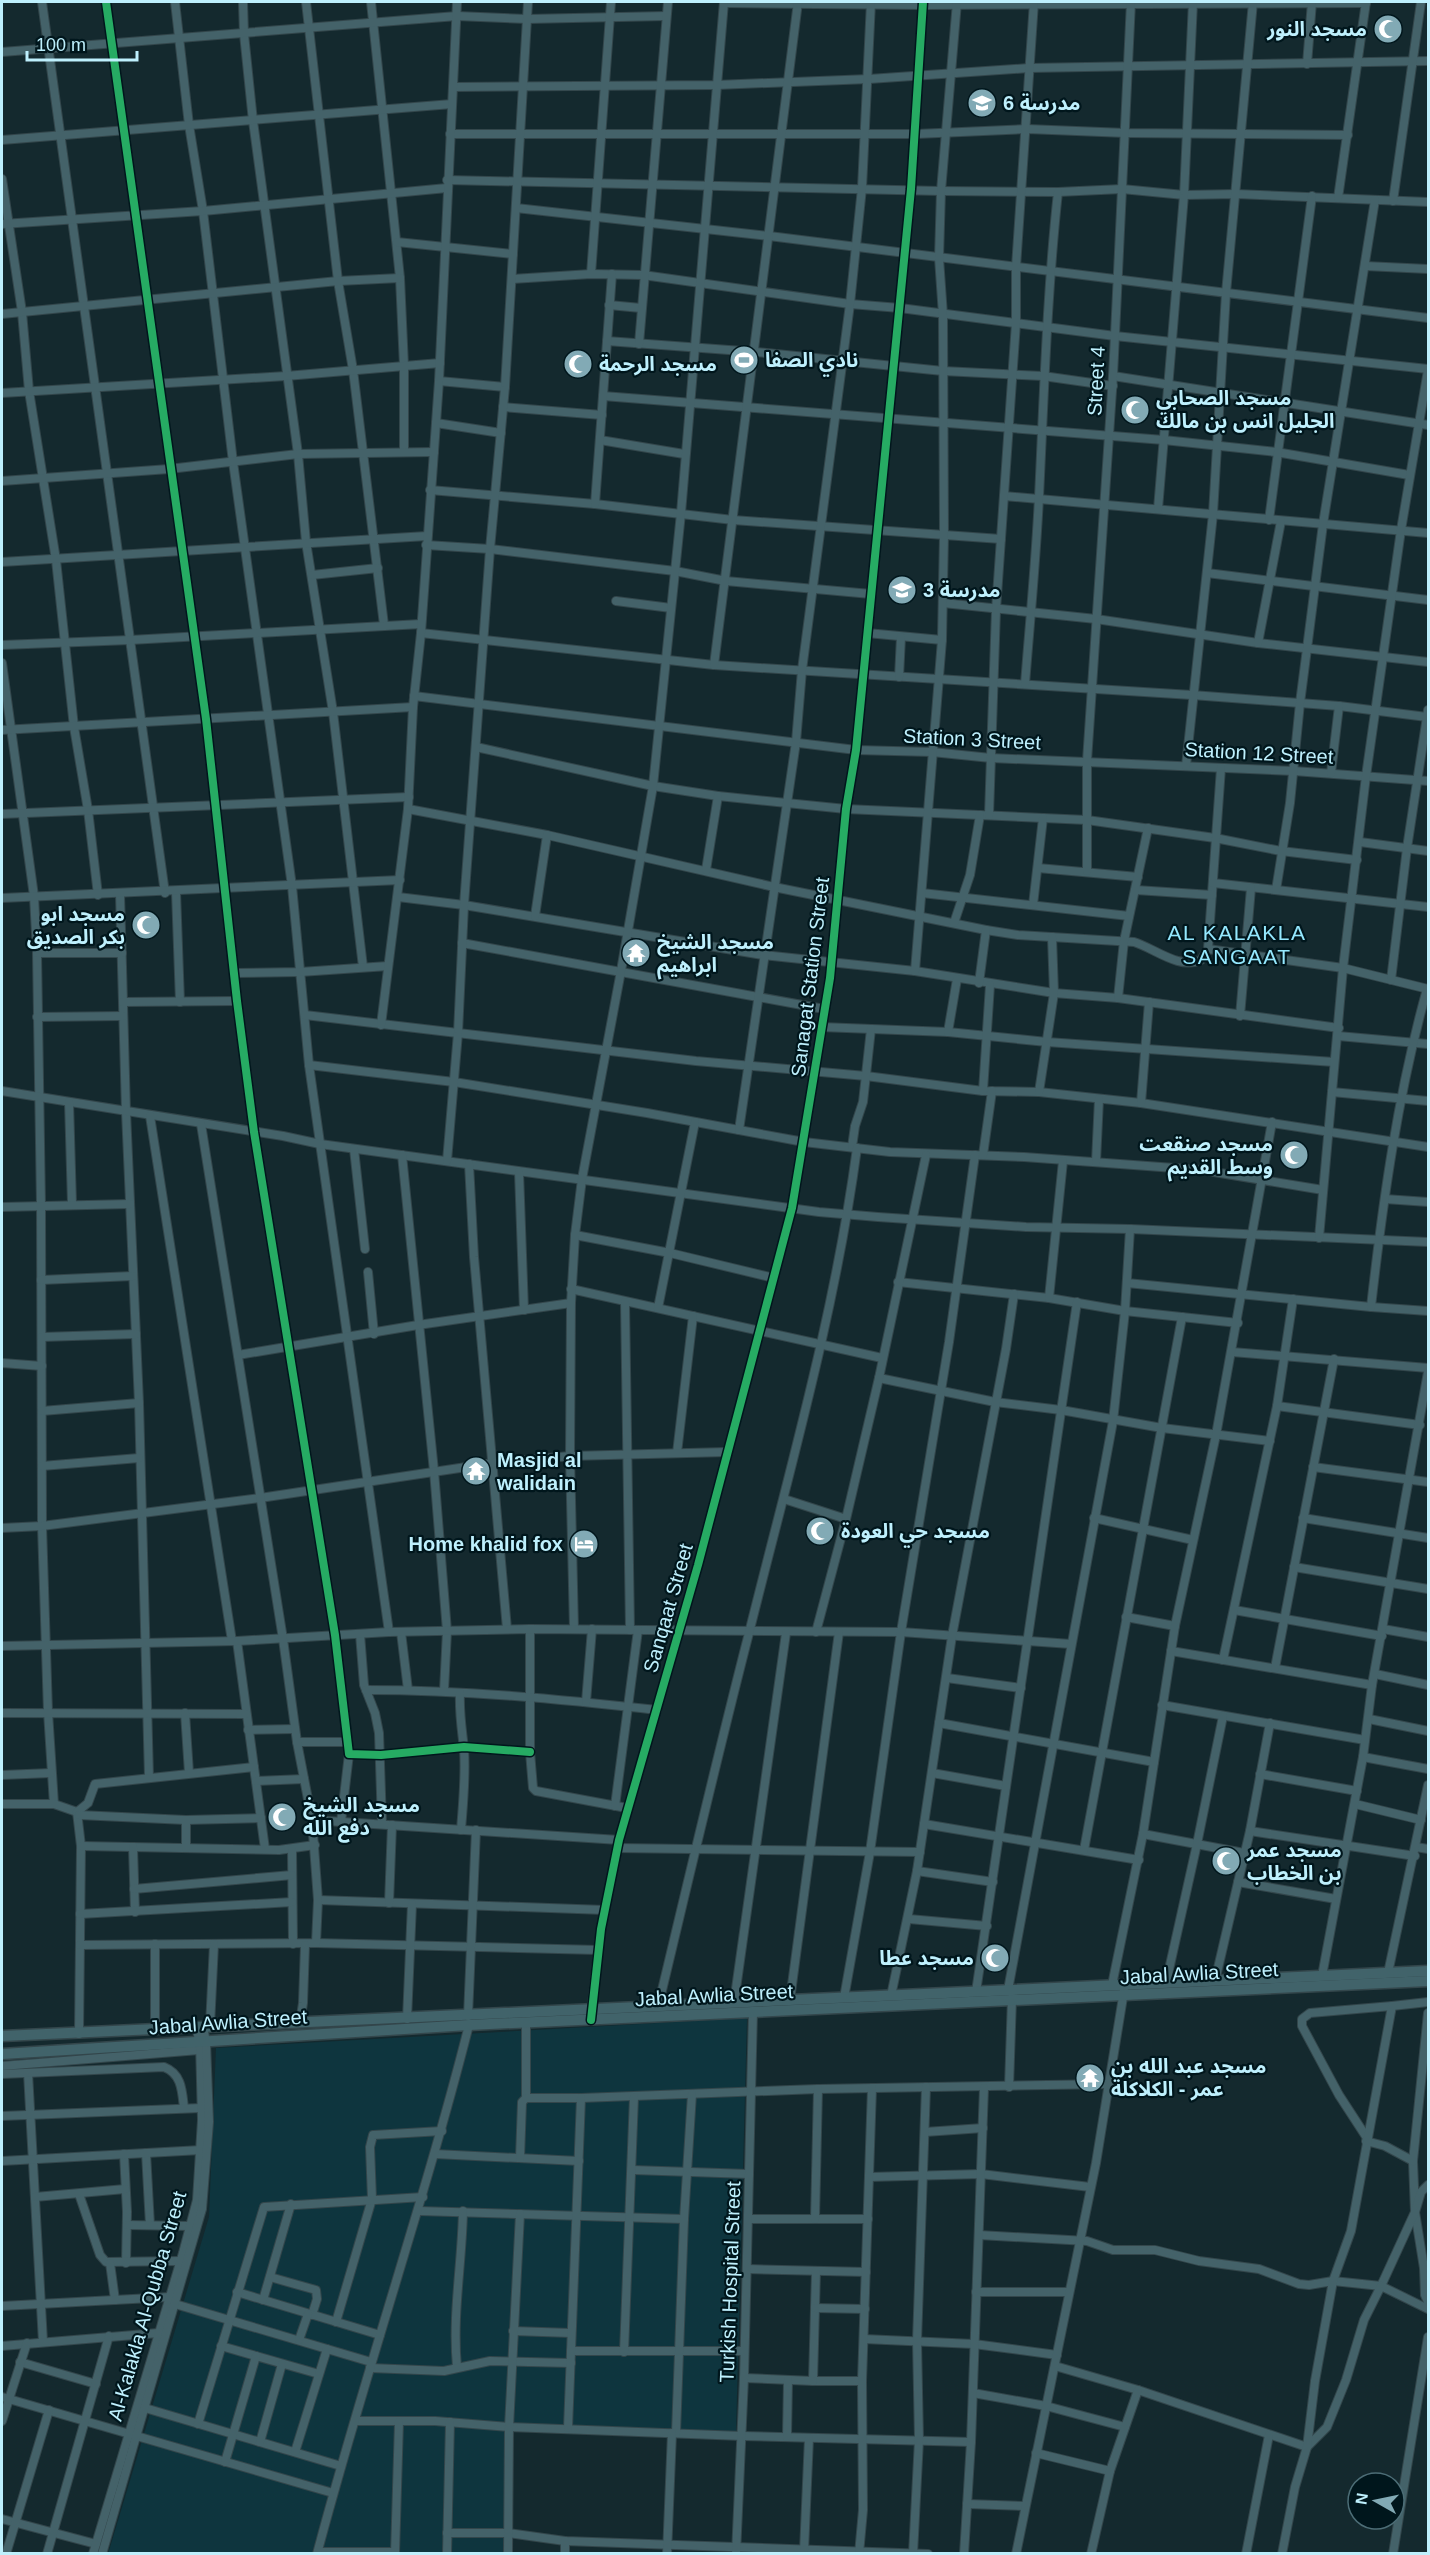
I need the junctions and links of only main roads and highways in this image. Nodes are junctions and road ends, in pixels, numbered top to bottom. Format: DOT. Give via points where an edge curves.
graph roads {
  1 [pos="1428,1971"];
  2 [pos="1428,1981"];
  3 [pos="1120,1988"];
  4 [pos="1010,1994"];
  5 [pos="591,2014"];
  6 [pos="468,2020"];
  7 [pos="2,2036"];
  8 [pos="2,2054"];
  1 -- 3 [label="main road, Jabal Awlia Street"];
  2 -- 3 [label="main road, Jabal Awlia Street"];
  3 -- 4 [label="main road, Jabal Awlia Street"];
  4 -- 5 [label="main road, Jabal Awlia Street" via="753,2011"];
  4 -- 5 [label="main road, Jabal Awlia Street" via="790,2000"];
  5 -- 6 [label="main road, Jabal Awlia Street"];
  5 -- 6 [label="main road, Jabal Awlia Street" via="526,2022"];
  6 -- 7 [label="main road, Jabal Awlia Street" via="407,2019"];
  6 -- 8 [label="main road, Jabal Awlia Street" via="202,2045"];
}
